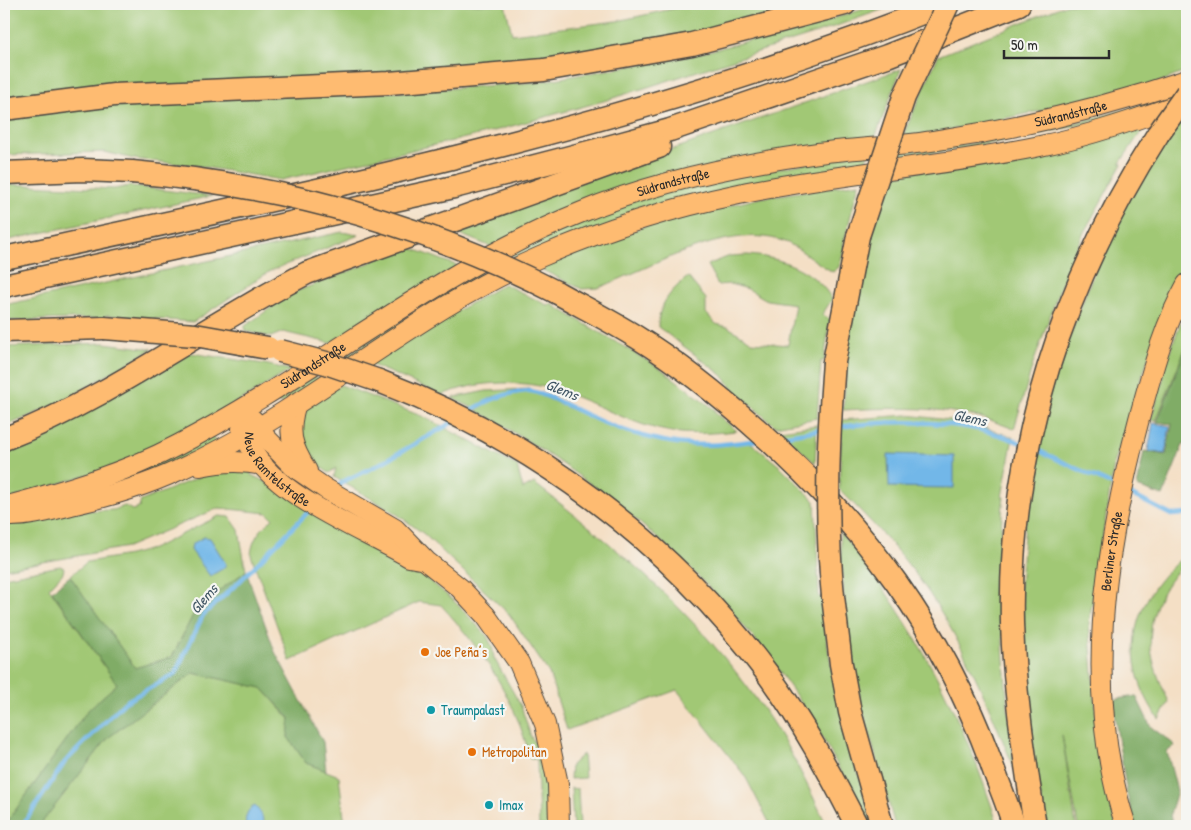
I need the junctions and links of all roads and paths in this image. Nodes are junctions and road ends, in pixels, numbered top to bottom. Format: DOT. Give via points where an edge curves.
graph roads {
  1 [pos="845,4"];
  2 [pos="946,4"];
  3 [pos="1019,4"];
  4 [pos="1187,80"];
  5 [pos="1187,93"];
  6 [pos="771,96"];
  7 [pos="1187,102"];
  8 [pos="4,109"];
  9 [pos="4,173"];
  10 [pos="4,258"];
  11 [pos="1187,284"];
  12 [pos="4,286"];
  13 [pos="4,331"];
  14 [pos="269,392"];
  15 [pos="296,403"];
  16 [pos="210,426"];
  17 [pos="251,431"];
  18 [pos="4,439"];
  19 [pos="263,465"];
  20 [pos="179,471"];
  21 [pos="312,479"];
  22 [pos="4,507"];
  23 [pos="4,516"];
  24 [pos="426,561"];
  25 [pos="559,826"];
  26 [pos="857,826"];
  27 [pos="882,826"];
  28 [pos="1014,826"];
  29 [pos="1035,826"];
  30 [pos="1126,826"];
  1 -- 8 [label="highway" via="664,50 544,70 389,83 114,95"];
  2 -- 10 [label="highway" via="692,93 577,126 439,162"];
  2 -- 27 [label="highway, bridge" via="904,97 858,236 834,362 827,492 832,596 850,712"];
  3 -- 6 [label="highway" via="887,56"];
  4 -- 14 [label="main road, Südrandstraße" via="1059,118 928,142 817,153 736,167 658,186 585,210 485,257"];
  5 -- 29 [label="highway, bridge" via="1158,134 1111,213 1084,269 1055,341 1035,413 1018,498 1012,570 1015,678"];
  6 -- 12 [label="highway" via="670,130 488,178"];
  6 -- 18 [label="highway" via="718,126 307,272 113,387 49,421"];
  7 -- 15 [label="main road, Südrandstraße" via="1041,146 738,194 664,211 538,258 488,283 404,332"];
  9 -- 28 [label="highway, bridge" via="132,172 217,181 272,191 440,241 556,292 639,339 730,405 798,466 888,568 927,628 978,727"];
  11 -- 30 [label="main road, Berliner Straße" via="1158,350 1125,473 1116,512 1103,609 1101,704 1114,791"];
  13 -- 26 [label="highway, bridge" via="104,328 185,334 274,350 326,362 389,385 462,417 524,451 626,524 717,612 787,703"];
  14 -- 16 [label="main road, Südrandstraße"];
  14 -- 17 [label="main road" via="258,403"];
  15 -- 17 [label="main road, Südrandstraße"];
  15 -- 21 [label="main road" via="291,442"];
  16 -- 17 [label="main road" via="232,426"];
  16 -- 22 [label="main road, Südrandstraße" via="181,444 124,470"];
  17 -- 19 [label="main road, Neue Ramtelstraße" via="252,451"];
  17 -- 20 [label="main road, Südrandstraße"];
  17 -- 21 [label="main road, Neue Ramtelstraße" via="262,435 294,467"];
  19 -- 20 [label="main road" via="247,461 218,462"];
  19 -- 24 [label="main road, Neue Ramtelstraße" via="294,493 409,557"];
  20 -- 23 [label="main road" via="84,502 36,513"];
  21 -- 24 [label="main road, Neue Ramtelstraße" via="395,529"];
  24 -- 25 [label="main road, Neue Ramtelstraße" via="460,588 486,616 519,663 545,724 558,784"];
}
